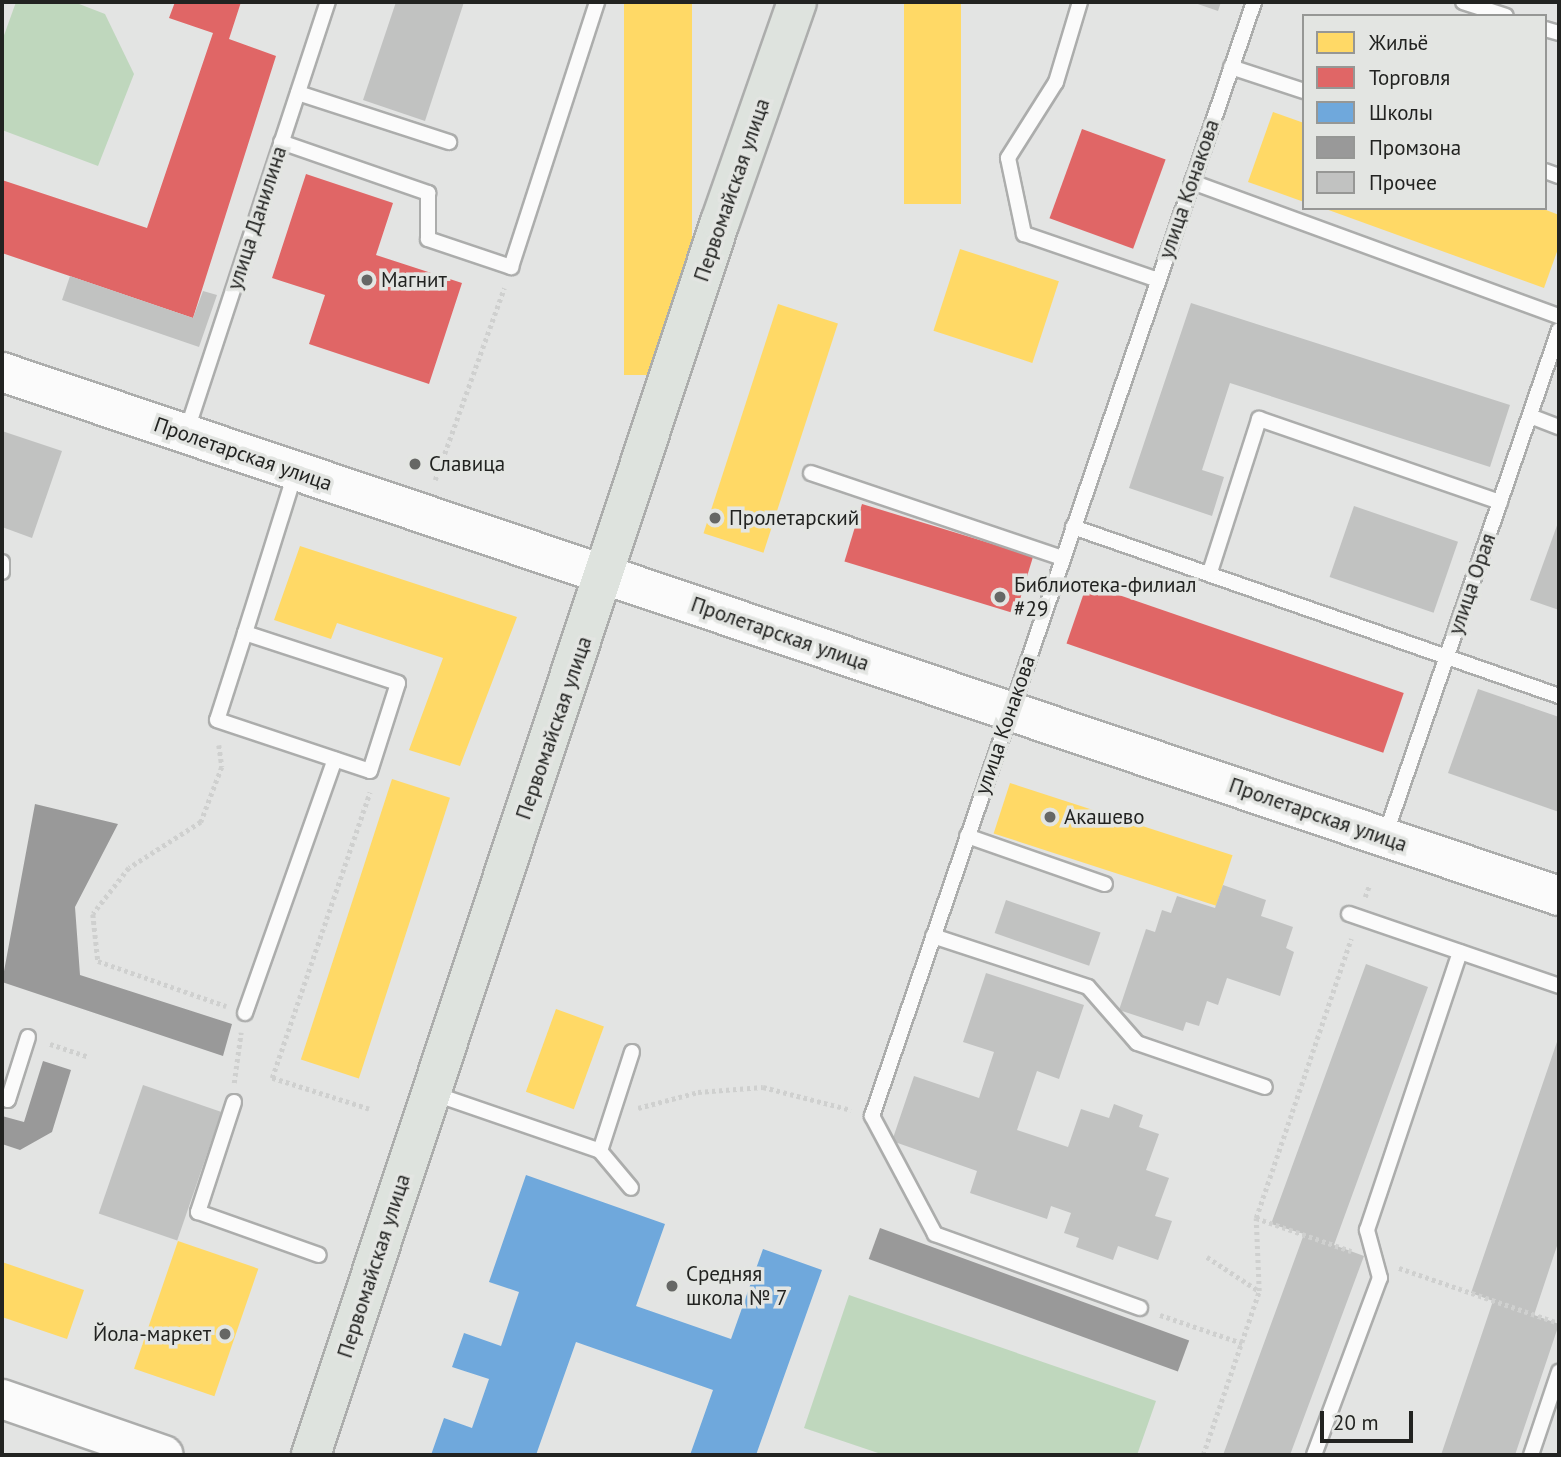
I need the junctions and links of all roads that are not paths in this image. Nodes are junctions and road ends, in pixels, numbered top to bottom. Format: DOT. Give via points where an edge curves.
graph roads {
  1 [pos="328,2"];
  2 [pos="597,2"];
  3 [pos="797,2"];
  4 [pos="1080,2"];
  5 [pos="1254,2"];
  6 [pos="1463,2"];
  7 [pos="1500,14"];
  8 [pos="1231,67"];
  9 [pos="1302,90"];
  10 [pos="298,93"];
  11 [pos="281,142"];
  12 [pos="449,142"];
  13 [pos="1192,182"];
  14 [pos="1158,280"];
  15 [pos="1559,316"];
  16 [pos="1559,330"];
  17 [pos="1557,347"];
  18 [pos="2,372"];
  19 [pos="1530,416"];
  20 [pos="1559,427"];
  21 [pos="185,434"];
  22 [pos="295,471"];
  23 [pos="811,473"];
  24 [pos="1500,502"];
  25 [pos="1073,527"];
  26 [pos="1062,558"];
  27 [pos="2,562"];
  28 [pos="2,572"];
  29 [pos="1210,572"];
  30 [pos="605,575"];
  31 [pos="244,633"];
  32 [pos="1447,656"];
  33 [pos="1559,696"];
  34 [pos="1009,711"];
  35 [pos="335,759"];
  36 [pos="967,836"];
  37 [pos="1384,838"];
  38 [pos="1105,884"];
  39 [pos="1559,896"];
  40 [pos="1353,916"];
  41 [pos="933,936"];
  42 [pos="1460,953"];
  43 [pos="1559,986"];
  44 [pos="245,1013"];
  45 [pos="28,1037"];
  46 [pos="632,1052"];
  47 [pos="1265,1087"];
  48 [pos="431,1093"];
  49 [pos="2,1098"];
  50 [pos="234,1102"];
  51 [pos="600,1151"];
  52 [pos="631,1188"];
  53 [pos="319,1255"];
  54 [pos="1140,1308"];
  55 [pos="1559,1373"];
  56 [pos="2,1399"];
  57 [pos="164,1455"];
  58 [pos="311,1455"];
  59 [pos="1314,1455"];
  60 [pos="1531,1455"];
  1 -- 10 [label="lane, улица Данилина"];
  2 -- 11 [label="lane" via="511,267 428,239 428,193"];
  3 -- 30 [label="main road, Первомайская улица"];
  4 -- 14 [label="lane" via="1056,82 1008,158 1024,234"];
  5 -- 8 [label="lane, улица Конакова"];
  6 -- 7 [label="lane"];
  8 -- 9 [label="lane"];
  8 -- 13 [label="lane, улица Конакова"];
  10 -- 11 [label="lane, улица Данилина"];
  10 -- 12 [label="lane"];
  11 -- 21 [label="lane, улица Данилина"];
  13 -- 14 [label="lane, улица Конакова"];
  13 -- 15 [label="lane"];
  14 -- 25 [label="lane, улица Конакова"];
  16 -- 17 [label="lane, улица Орая"];
  17 -- 19 [label="lane, улица Орая"];
  18 -- 21 [label="street, Пролетарская улица"];
  19 -- 20 [label="lane"];
  19 -- 24 [label="lane, улица Орая"];
  21 -- 22 [label="street, Пролетарская улица"];
  22 -- 30 [label="street, Пролетарская улица"];
  22 -- 31 [label="lane"];
  23 -- 26 [label="lane"];
  24 -- 29 [label="lane" via="1259,419"];
  24 -- 32 [label="lane, улица Орая"];
  25 -- 26 [label="lane, улица Конакова"];
  25 -- 29 [label="lane"];
  26 -- 34 [label="lane, улица Конакова"];
  27 -- 28 [label="lane"];
  29 -- 32 [label="lane"];
  30 -- 34 [label="street, Пролетарская улица"];
  30 -- 48 [label="main road, Первомайская улица"];
  31 -- 35 [label="lane" via="217,720"];
  31 -- 35 [label="lane" via="398,683 370,771"];
  32 -- 33 [label="lane"];
  32 -- 37 [label="lane, улица Орая"];
  34 -- 36 [label="lane, улица Конакова"];
  34 -- 37 [label="street, Пролетарская улица"];
  35 -- 44 [label="lane"];
  36 -- 38 [label="lane"];
  36 -- 41 [label="lane, улица Конакова"];
  37 -- 39 [label="street, Пролетарская улица"];
  40 -- 42 [label="lane"];
  41 -- 47 [label="lane" via="1088,988 1137,1043"];
  41 -- 54 [label="lane, улица Конакова" via="872,1116 935,1234"];
  42 -- 43 [label="lane"];
  42 -- 59 [label="lane" via="1367,1230 1380,1278"];
  45 -- 49 [label="lane" via="8,1100"];
  46 -- 51 [label="lane"];
  48 -- 51 [label="lane"];
  48 -- 58 [label="main road, Первомайская улица"];
  50 -- 53 [label="lane" via="198,1212"];
  51 -- 52 [label="lane"];
  55 -- 60 [label="lane"];
  56 -- 57 [label="street"];
}
